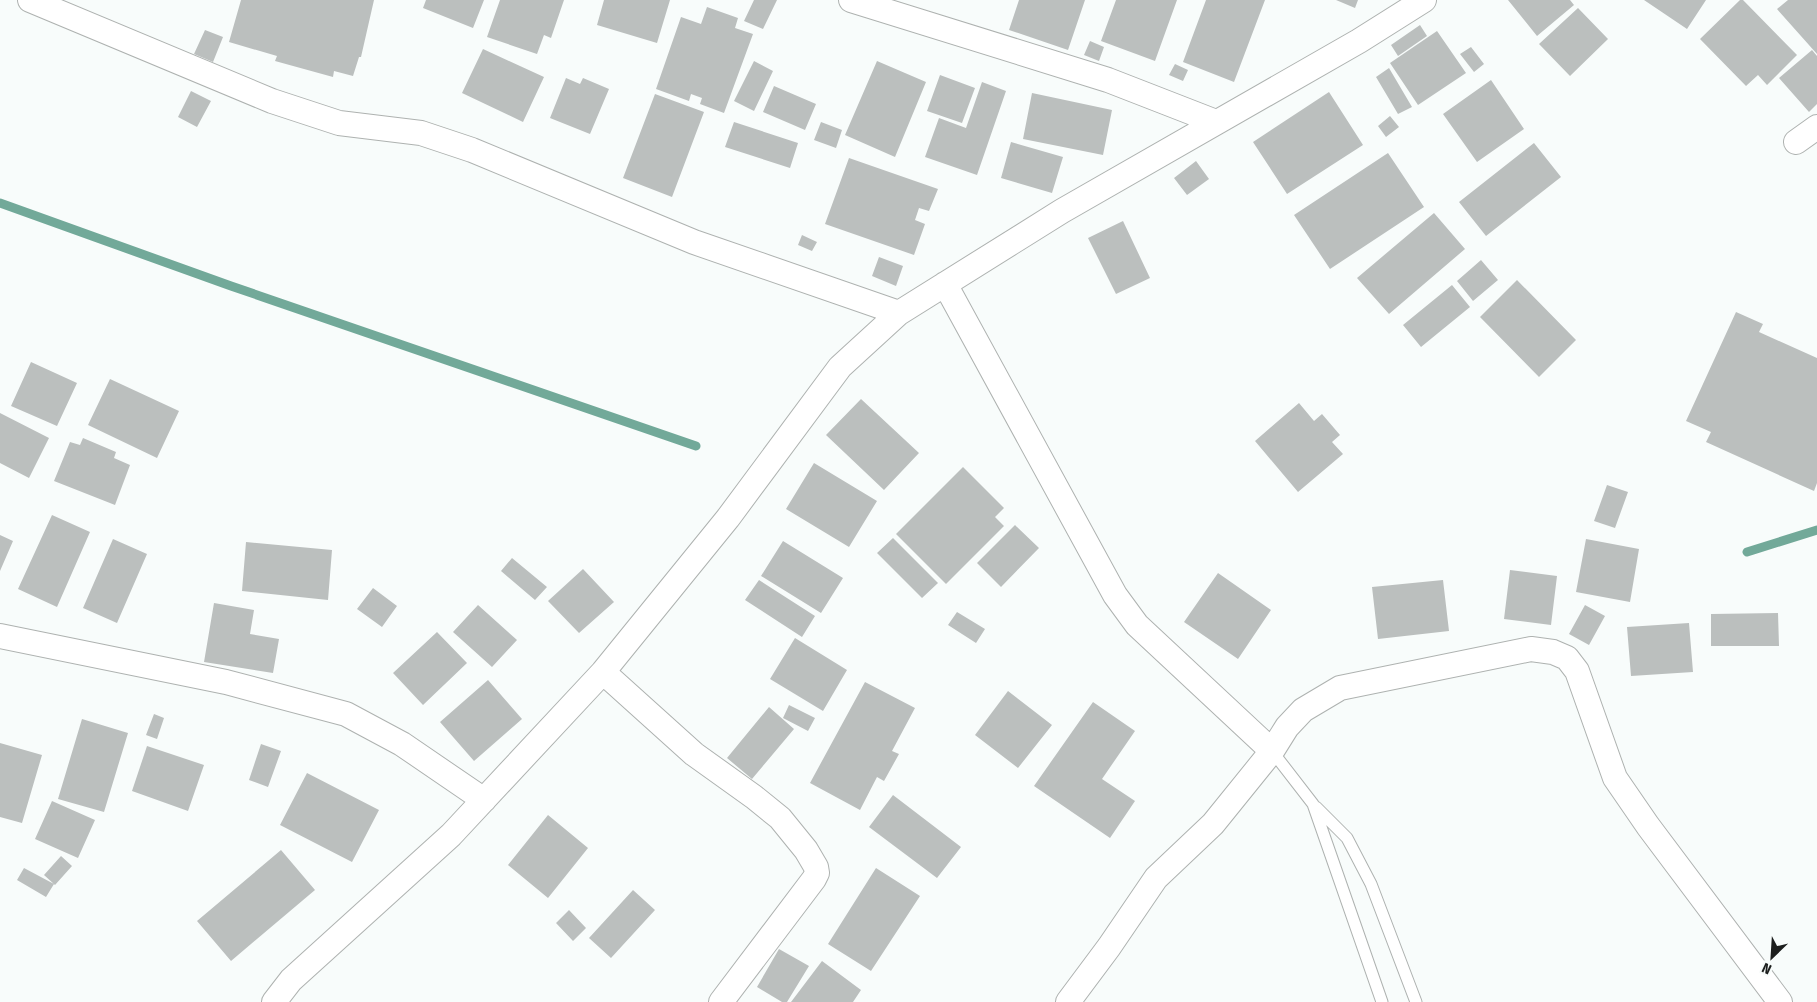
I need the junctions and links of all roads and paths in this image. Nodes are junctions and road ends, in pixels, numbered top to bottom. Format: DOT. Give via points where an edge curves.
graph roads {
  1 [pos="30,0"];
  2 [pos="851,0"];
  3 [pos="1424,0"];
  4 [pos="1216,122"];
  5 [pos="1817,127"];
  6 [pos="1796,142"];
  7 [pos="945,284"];
  8 [pos="899,313"];
  9 [pos="0,636"];
  10 [pos="603,672"];
  11 [pos="1272,751"];
  12 [pos="484,800"];
  13 [pos="1313,804"];
  14 [pos="274,1002"];
  15 [pos="721,1002"];
  16 [pos="1068,1002"];
  17 [pos="1382,1002"];
  18 [pos="1416,1002"];
  19 [pos="1780,1002"];
  1 -- 8 [label="street" via="272,102 339,123 421,133 472,150 694,242"];
  2 -- 4 [label="street" via="1108,80"];
  3 -- 4 [label="street"];
  4 -- 7 [label="street" via="1062,211"];
  5 -- 6 [label="street"];
  7 -- 8 [label="street"];
  7 -- 11 [label="street" via="1115,595 1138,625"];
  8 -- 10 [label="street" via="840,367 728,518"];
  9 -- 12 [label="street" via="226,682 346,714 402,744"];
  10 -- 12 [label="street"];
  10 -- 15 [label="street" via="694,754 780,818 816,867 814,879"];
  11 -- 13 [label="lane"];
  11 -- 16 [label="street" via="1213,824 1156,878"];
  11 -- 19 [label="street" via="1287,727 1303,710 1340,688 1531,649 1567,658 1577,671 1615,778"];
  12 -- 14 [label="street" via="451,835 291,980"];
  13 -- 17 [label="lane"];
  13 -- 18 [label="lane" via="1347,838 1371,884"];
}
